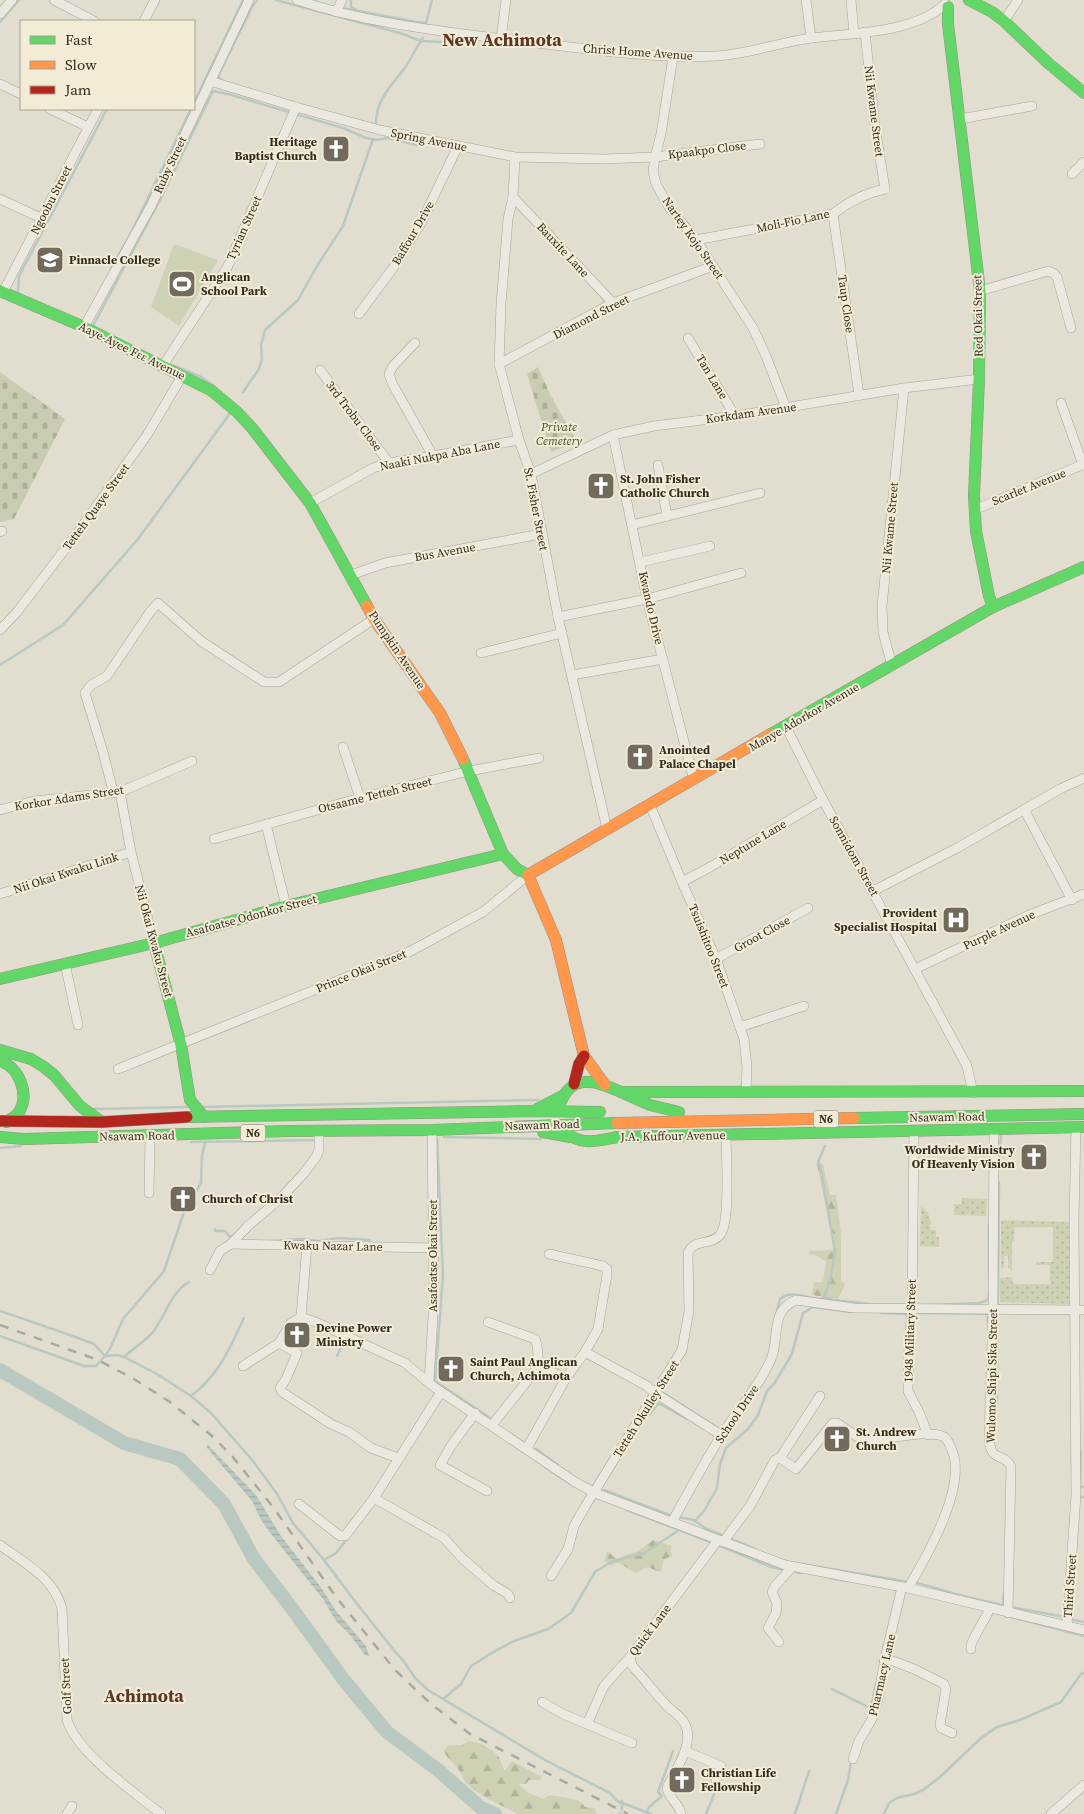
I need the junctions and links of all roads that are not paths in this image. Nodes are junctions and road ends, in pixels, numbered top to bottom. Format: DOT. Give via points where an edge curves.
graph roads {
  1 [pos="12,0"];
  2 [pos="54,0"];
  3 [pos="156,0"];
  4 [pos="249,0"];
  5 [pos="297,0"];
  6 [pos="342,0"];
  7 [pos="506,0"];
  8 [pos="806,0"];
  9 [pos="851,0"];
  10 [pos="1018,0"];
  11 [pos="956,3"];
  12 [pos="336,12"];
  13 [pos="0,14"];
  14 [pos="92,20"];
  15 [pos="145,20"];
  16 [pos="1004,21"];
  17 [pos="865,32"];
  18 [pos="854,34"];
  19 [pos="811,38"];
  20 [pos="501,39"];
  21 [pos="673,57"];
  22 [pos="210,81"];
  23 [pos="0,84"];
  24 [pos="1082,87"];
  25 [pos="20,94"];
  26 [pos="1032,106"];
  27 [pos="296,107"];
  28 [pos="52,110"];
  29 [pos="97,110"];
  30 [pos="960,119"];
  31 [pos="88,128"];
  32 [pos="760,144"];
  33 [pos="458,146"];
  34 [pos="515,157"];
  35 [pos="655,157"];
  36 [pos="1084,162"];
  37 [pos="1072,174"];
  38 [pos="886,189"];
  39 [pos="513,197"];
  40 [pos="0,199"];
  41 [pos="833,214"];
  42 [pos="41,218"];
  43 [pos="696,240"];
  44 [pos="713,266"];
  45 [pos="1,291"];
  46 [pos="980,291"];
  47 [pos="613,303"];
  48 [pos="359,314"];
  49 [pos="84,327"];
  50 [pos="1071,328"];
  51 [pos="688,338"];
  52 [pos="416,343"];
  53 [pos="500,364"];
  54 [pos="162,366"];
  55 [pos="320,370"];
  56 [pos="182,376"];
  57 [pos="979,379"];
  58 [pos="904,388"];
  59 [pos="859,395"];
  60 [pos="1061,402"];
  61 [pos="786,408"];
  62 [pos="735,416"];
  63 [pos="252,428"];
  64 [pos="613,434"];
  65 [pos="519,440"];
  66 [pos="433,456"];
  67 [pos="390,463"];
  68 [pos="658,465"];
  69 [pos="1083,465"];
  70 [pos="531,474"];
  71 [pos="760,493"];
  72 [pos="310,504"];
  73 [pos="974,510"];
  74 [pos="667,516"];
  75 [pos="632,525"];
  76 [pos="541,534"];
  77 [pos="710,546"];
  78 [pos="641,562"];
  79 [pos="1084,567"];
  80 [pos="741,573"];
  81 [pos="351,575"];
  82 [pos="647,598"];
  83 [pos="993,607"];
  84 [pos="558,617"];
  85 [pos="374,619"];
  86 [pos="0,630"];
  87 [pos="562,633"];
  88 [pos="481,653"];
  89 [pos="663,659"];
  90 [pos="892,666"];
  91 [pos="572,675"];
  92 [pos="786,727"];
  93 [pos="343,747"];
  94 [pos="539,758"];
  95 [pos="192,762"];
  96 [pos="469,771"];
  97 [pos="1084,778"];
  98 [pos="694,780"];
  99 [pos="116,791"];
  100 [pos="360,798"];
  101 [pos="823,800"];
  102 [pos="650,805"];
  103 [pos="0,810"];
  104 [pos="1025,811"];
  105 [pos="266,824"];
  106 [pos="606,829"];
  107 [pos="214,839"];
  108 [pos="131,852"];
  109 [pos="503,854"];
  110 [pos="528,876"];
  111 [pos="682,882"];
  112 [pos="873,891"];
  113 [pos="0,894"];
  114 [pos="1084,894"];
  115 [pos="1072,900"];
  116 [pos="286,906"];
  117 [pos="808,908"];
  118 [pos="154,943"];
  119 [pos="716,959"];
  120 [pos="65,963"];
  121 [pos="915,968"];
  122 [pos="0,980"];
  123 [pos="804,1006"];
  124 [pos="78,1025"];
  125 [pos="740,1027"];
  126 [pos="182,1045"];
  127 [pos="0,1050"];
  128 [pos="584,1056"];
  129 [pos="0,1061"];
  130 [pos="118,1069"];
  131 [pos="574,1084"];
  132 [pos="605,1085"];
  133 [pos="189,1090"];
  134 [pos="746,1091"];
  135 [pos="1084,1091"];
  136 [pos="621,1092"];
  137 [pos="973,1092"];
  138 [pos="562,1096"];
  139 [pos="1084,1103"];
  140 [pos="533,1111"];
  141 [pos="558,1112"];
  142 [pos="679,1112"];
  143 [pos="1084,1114"];
  144 [pos="174,1117"];
  145 [pos="204,1117"];
  146 [pos="3,1122"];
  147 [pos="102,1122"];
  148 [pos="558,1124"];
  149 [pos="1080,1127"];
  150 [pos="482,1128"];
  151 [pos="994,1129"];
  152 [pos="432,1130"];
  153 [pos="914,1131"];
  154 [pos="319,1132"];
  155 [pos="726,1135"];
  156 [pos="150,1136"];
  157 [pos="0,1137"];
  158 [pos="570,1137"];
  159 [pos="24,1139"];
  160 [pos="0,1144"];
  161 [pos="149,1193"];
  162 [pos="231,1244"];
  163 [pos="307,1245"];
  164 [pos="434,1248"];
  165 [pos="549,1254"];
  166 [pos="210,1270"];
  167 [pos="912,1309"];
  168 [pos="992,1309"];
  169 [pos="1079,1310"];
  170 [pos="301,1317"];
  171 [pos="488,1322"];
  172 [pos="279,1343"];
  173 [pos="585,1352"];
  174 [pos="243,1366"];
  175 [pos="539,1366"];
  176 [pos="566,1378"];
  177 [pos="429,1382"];
  178 [pos="441,1392"];
  179 [pos="655,1393"];
  180 [pos="820,1396"];
  181 [pos="475,1413"];
  182 [pos="492,1424"];
  183 [pos="928,1434"];
  184 [pos="722,1435"];
  185 [pos="527,1448"];
  186 [pos="398,1458"];
  187 [pos="780,1458"];
  188 [pos="487,1491"];
  189 [pos="594,1492"];
  190 [pos="1080,1494"];
  191 [pos="374,1498"];
  192 [pos="299,1504"];
  193 [pos="672,1522"];
  194 [pos="721,1541"];
  195 [pos="0,1545"];
  196 [pos="792,1567"];
  197 [pos="550,1576"];
  198 [pos="905,1587"];
  199 [pos="510,1598"];
  200 [pos="990,1608"];
  201 [pos="1008,1612"];
  202 [pos="1067,1625"];
  203 [pos="1084,1630"];
  204 [pos="779,1642"];
  205 [pos="971,1649"];
  206 [pos="630,1657"];
  207 [pos="885,1658"];
  208 [pos="542,1702"];
  209 [pos="587,1724"];
  210 [pos="952,1733"];
  211 [pos="632,1743"];
  212 [pos="686,1751"];
  213 [pos="853,1759"];
  214 [pos="716,1780"];
  215 [pos="1084,1785"];
  216 [pos="160,1814"];
  217 [pos="681,1814"];
  218 [pos="1051,1814"];
  1 -- 13 [label="street"];
  2 -- 14 [label="street"];
  3 -- 15 [label="street"];
  4 -- 22 [label="street, Ruby Street"];
  5 -- 12 [label="street, Christ Home Avenue"];
  6 -- 12 [label="street"];
  7 -- 20 [label="street"];
  8 -- 19 [label="street"];
  9 -- 18 [label="street"];
  10 -- 16 [label="street"];
  11 -- 16 [label="main road" via="992,12"];
  11 -- 17 [label="street, Christ Home Avenue" via="928,18"];
  11 -- 30 [label="main road, Red Okai Street" via="948,24"];
  12 -- 20 [label="street, Christ Home Avenue" via="398,26"];
  16 -- 24 [label="main road" via="1048,63"];
  17 -- 18 [label="street, Christ Home Avenue"];
  17 -- 38 [label="street, Nii Kwame Street" via="875,126"];
  18 -- 19 [label="street, Christ Home Avenue"];
  19 -- 21 [label="street, Christ Home Avenue" via="752,52"];
  20 -- 21 [label="street, Christ Home Avenue"];
  21 -- 35 [label="street, Nartey Kojo Street"];
  22 -- 27 [label="street, Spring Avenue"];
  22 -- 49 [label="street, Ruby Street" via="151,206"];
  23 -- 25 [label="street"];
  26 -- 30 [label="street"];
  27 -- 33 [label="street, Spring Avenue" via="380,130"];
  27 -- 54 [label="street, Tyrian Street" via="227,268"];
  28 -- 31 [label="street"];
  29 -- 31 [label="street, Ngoobu Street"];
  30 -- 46 [label="main road, Red Okai Street"];
  31 -- 42 [label="street, Ngoobu Street"];
  32 -- 35 [label="street, Kpaakpo Close"];
  33 -- 34 [label="street, Spring Avenue"];
  33 -- 48 [label="street, Baffour Drive" via="421,224"];
  34 -- 35 [label="street, Spring Avenue"];
  34 -- 39 [label="street, St. Fisher Street"];
  35 -- 43 [label="street, Nartey Kojo Street" via="653,171 656,184 669,207"];
  36 -- 37 [label="street"];
  38 -- 41 [label="street, Moli-Fio Lane" via="846,204"];
  39 -- 47 [label="street, Bauxite Lane"];
  39 -- 53 [label="street, St. Fisher Street" via="501,295"];
  40 -- 42 [label="street"];
  41 -- 43 [label="street, Moli-Fio Lane"];
  41 -- 59 [label="street, Taup Close"];
  42 -- 45 [label="street, Ngoobu Street"];
  43 -- 44 [label="street, Nartey Kojo Street"];
  44 -- 47 [label="street, Diamond Street"];
  44 -- 61 [label="street, Nartey Kojo Street" via="753,328"];
  45 -- 49 [label="main road, Aaye-Ayee Fɛɛ Avenue"];
  46 -- 50 [label="street" via="1048,271 1053,273 1057,277"];
  46 -- 57 [label="main road, Red Okai Street"];
  47 -- 53 [label="street, Diamond Street"];
  49 -- 54 [label="main road, Aaye-Ayee Fɛɛ Avenue"];
  51 -- 62 [label="street, Tan Lane"];
  52 -- 66 [label="street" via="389,374"];
  53 -- 65 [label="street, St. Fisher Street"];
  54 -- 56 [label="main road, Aaye-Ayee Fɛɛ Avenue"];
  55 -- 67 [label="street, 3rd Trobu Close"];
  56 -- 63 [label="main road, Aaye-Ayee Fɛɛ Avenue" via="212,391"];
  56 -- 86 [label="street, Tetteh Quaye Street" via="147,435 78,532"];
  57 -- 58 [label="street, Korkdam Avenue"];
  57 -- 73 [label="main road, Red Okai Street"];
  58 -- 59 [label="street, Korkdam Avenue"];
  58 -- 90 [label="street, Nii Kwame Street" via="882,606 883,632"];
  59 -- 61 [label="street, Korkdam Avenue"];
  60 -- 69 [label="street"];
  61 -- 62 [label="street, Korkdam Avenue"];
  62 -- 64 [label="street, Korkdam Avenue"];
  63 -- 72 [label="main road, Pumpkin Avenue"];
  64 -- 70 [label="street, Korkdam Avenue"];
  64 -- 75 [label="street, Kwando Drive"];
  65 -- 66 [label="street, Naaki Nukpa Aba Lane"];
  65 -- 70 [label="street, St. Fisher Street"];
  66 -- 67 [label="street, Naaki Nukpa Aba Lane"];
  67 -- 72 [label="street, Naaki Nukpa Aba Lane" via="373,468"];
  68 -- 74 [label="street"];
  69 -- 73 [label="street, Scarlet Avenue"];
  70 -- 76 [label="street, St. Fisher Street"];
  71 -- 74 [label="street"];
  72 -- 81 [label="main road, Pumpkin Avenue"];
  73 -- 83 [label="main road, Red Okai Street"];
  74 -- 75 [label="street"];
  75 -- 78 [label="street, Kwando Drive"];
  76 -- 81 [label="street, Bus Avenue" via="385,563"];
  76 -- 84 [label="street, St. Fisher Street"];
  77 -- 78 [label="street"];
  78 -- 82 [label="street, Kwando Drive"];
  79 -- 83 [label="main road, Manye Adorkor Avenue"];
  80 -- 82 [label="street"];
  81 -- 85 [label="main road, Pumpkin Avenue"];
  82 -- 84 [label="street"];
  82 -- 89 [label="street, Kwando Drive"];
  83 -- 90 [label="main road, Manye Adorkor Avenue"];
  84 -- 87 [label="street, St. Fisher Street"];
  85 -- 96 [label="main road, Pumpkin Avenue" via="440,713"];
  85 -- 99 [label="street, Nii Okai Kwaku Street" via="279,682 264,682 201,641 158,603 107,676 84,693"];
  87 -- 88 [label="street"];
  87 -- 91 [label="street, St. Fisher Street"];
  89 -- 91 [label="street"];
  89 -- 98 [label="street, Kwando Drive"];
  90 -- 92 [label="main road, Manye Adorkor Avenue"];
  91 -- 106 [label="street, St. Fisher Street"];
  92 -- 98 [label="main road, Manye Adorkor Avenue"];
  92 -- 101 [label="street, Sonnidom Street"];
  93 -- 100 [label="street"];
  94 -- 96 [label="street, Otsaame Tetteh Street"];
  95 -- 99 [label="street, Korkor Adams Street"];
  96 -- 100 [label="street, Otsaame Tetteh Street"];
  96 -- 109 [label="main road, Pumpkin Avenue"];
  97 -- 104 [label="street"];
  98 -- 102 [label="main road, Manye Adorkor Avenue"];
  99 -- 103 [label="street, Korkor Adams Street" via="34,801"];
  99 -- 108 [label="street, Nii Okai Kwaku Street"];
  100 -- 105 [label="street, Otsaame Tetteh Street"];
  101 -- 111 [label="street, Neptune Lane"];
  101 -- 112 [label="street, Sonnidom Street"];
  102 -- 106 [label="main road, Manye Adorkor Avenue"];
  102 -- 111 [label="street, Tsuishitoo Street"];
  104 -- 112 [label="street"];
  104 -- 115 [label="street"];
  105 -- 107 [label="street, Otsaame Tetteh Street"];
  105 -- 116 [label="street"];
  106 -- 110 [label="main road, Manye Adorkor Avenue"];
  108 -- 113 [label="street, Nii Okai Kwaku Link"];
  108 -- 118 [label="street, Nii Okai Kwaku Street"];
  109 -- 110 [label="main road, Pumpkin Avenue"];
  109 -- 116 [label="main road, Asafoatse Odonkor Street"];
  110 -- 126 [label="street, Prince Okai Street" via="483,912 409,952"];
  110 -- 128 [label="main road" via="556,940"];
  111 -- 119 [label="street, Tsuishitoo Street"];
  112 -- 121 [label="street, Sonnidom Street"];
  114 -- 115 [label="street, Purple Avenue"];
  115 -- 121 [label="street, Purple Avenue" via="1029,915"];
  116 -- 118 [label="main road, Asafoatse Odonkor Street"];
  117 -- 119 [label="street, Groot Close"];
  118 -- 120 [label="main road, Asafoatse Odonkor Street"];
  118 -- 126 [label="main road, Nii Okai Kwaku Street"];
  119 -- 125 [label="street, Tsuishitoo Street"];
  120 -- 122 [label="main road, Asafoatse Odonkor Street"];
  120 -- 124 [label="street"];
  121 -- 137 [label="street, Sonnidom Street" via="967,1066"];
  123 -- 125 [label="street"];
  125 -- 134 [label="street, Tsuishitoo Street" via="747,1066"];
  126 -- 130 [label="street, Prince Okai Street"];
  126 -- 133 [label="main road, Nii Okai Kwaku Street"];
  127 -- 147 [label="main road" via="31,1058 44,1067 80,1106"];
  128 -- 131 [label="main road"];
  128 -- 132 [label="main road"];
  129 -- 146 [label="main road" via="16,1071 21,1086 22,1107 15,1117"];
  131 -- 132 [label="main road" via="590,1082"];
  131 -- 138 [label="main road"];
  132 -- 136 [label="main road"];
  133 -- 144 [label="main road" via="186,1101"];
  133 -- 145 [label="main road, Nii Okai Kwaku Street" via="194,1105"];
  134 -- 136 [label="main road"];
  134 -- 137 [label="main road"];
  135 -- 137 [label="main road"];
  136 -- 142 [label="main road" via="650,1105"];
  138 -- 140 [label="main road"];
  138 -- 141 [label="main road"];
  139 -- 142 [label="main road, Nsawam Road / N6"];
  140 -- 141 [label="main road, Nsawam Road / N6"];
  140 -- 145 [label="main road, Nsawam Road / N6"];
  141 -- 142 [label="main road, Nsawam Road / N6"];
  141 -- 148 [label="main road"];
  143 -- 148 [label="main road, Nsawam Road / N6"];
  144 -- 145 [label="main road, Nsawam Road / N6"];
  144 -- 147 [label="main road, Nsawam Road / N6"];
  146 -- 147 [label="main road, Nsawam Road / N6"];
  148 -- 150 [label="main road, Nsawam Road / N6"];
  148 -- 158 [label="main road"];
  149 -- 151 [label="main road, J.A. Kuffour Avenue"];
  149 -- 169 [label="street, Third Street" via="1074,1221"];
  150 -- 152 [label="main road, Nsawam Road / N6"];
  150 -- 158 [label="main road, J.A. Kuffour Avenue" via="547,1132"];
  151 -- 153 [label="main road, J.A. Kuffour Avenue"];
  151 -- 168 [label="street, Wulomo Shipi Sika Street"];
  152 -- 154 [label="main road, Nsawam Road / N6"];
  152 -- 164 [label="street, Asafoatse Okai Street"];
  153 -- 155 [label="main road, J.A. Kuffour Avenue"];
  153 -- 167 [label="street, 1948 Military Street"];
  154 -- 156 [label="main road, Nsawam Road / N6"];
  154 -- 162 [label="street" via="319,1150 304,1173"];
  155 -- 158 [label="main road, J.A. Kuffour Avenue" via="617,1137 591,1142"];
  155 -- 179 [label="street, Tetteh Okulley Street" via="724,1228 715,1240 694,1244 690,1248 689,1311 682,1350"];
  156 -- 159 [label="main road, Nsawam Road / N6"];
  156 -- 161 [label="street"];
  157 -- 159 [label="main road, Nsawam Road / N6"];
  159 -- 160 [label="main road"];
  162 -- 163 [label="street, Kwaku Nazar Lane"];
  162 -- 166 [label="street" via="219,1252"];
  163 -- 164 [label="street, Kwaku Nazar Lane"];
  163 -- 170 [label="street"];
  164 -- 177 [label="street, Asafoatse Okai Street"];
  165 -- 173 [label="street" via="606,1269 600,1324"];
  167 -- 168 [label="street"];
  167 -- 183 [label="street, 1948 Military Street" via="908,1391"];
  167 -- 184 [label="street, School Drive" via="854,1308 803,1300 788,1303 778,1321 773,1357"];
  168 -- 169 [label="street"];
  168 -- 201 [label="street, Wulomo Shipi Sika Street" via="989,1438 992,1452 1006,1459 1011,1467"];
  169 -- 190 [label="street, Third Street"];
  170 -- 172 [label="street" via="291,1324"];
  170 -- 177 [label="street" via="405,1363"];
  171 -- 175 [label="street" via="534,1339"];
  172 -- 174 [label="street"];
  172 -- 186 [label="street" via="297,1352 280,1388 282,1392 371,1448"];
  173 -- 176 [label="street"];
  173 -- 179 [label="street"];
  175 -- 176 [label="street"];
  175 -- 182 [label="street"];
  176 -- 185 [label="street"];
  177 -- 178 [label="street"];
  178 -- 181 [label="street"];
  178 -- 186 [label="street"];
  179 -- 184 [label="street"];
  179 -- 189 [label="street, Tetteh Okulley Street"];
  180 -- 187 [label="street, Quick Lane"];
  181 -- 182 [label="street"];
  181 -- 188 [label="street" via="440,1465"];
  182 -- 185 [label="street"];
  183 -- 187 [label="street" via="862,1440 833,1423 796,1470"];
  183 -- 198 [label="street" via="948,1441 955,1458 954,1484 935,1540"];
  184 -- 193 [label="street, School Drive"];
  185 -- 189 [label="street"];
  186 -- 191 [label="street"];
  187 -- 194 [label="street, Quick Lane" via="775,1460 750,1506"];
  189 -- 193 [label="street"];
  189 -- 197 [label="street, Tetteh Okulley Street" via="574,1526 568,1549"];
  190 -- 202 [label="street, Third Street"];
  191 -- 192 [label="street" via="343,1537"];
  191 -- 199 [label="street" via="444,1538 462,1558"];
  193 -- 194 [label="street"];
  194 -- 196 [label="street"];
  194 -- 206 [label="street, Quick Lane"];
  195 -- 216 [label="street, Golf Street" via="46,1579 60,1601 67,1720 74,1737"];
  196 -- 198 [label="street"];
  196 -- 204 [label="street" via="772,1592 777,1603 776,1613 768,1628"];
  198 -- 200 [label="street"];
  198 -- 207 [label="street, Pharmacy Lane"];
  200 -- 201 [label="street"];
  200 -- 205 [label="street" via="971,1641"];
  201 -- 202 [label="street"];
  202 -- 203 [label="street"];
  206 -- 209 [label="street, Quick Lane" via="604,1686"];
  206 -- 212 [label="street" via="635,1670 686,1725"];
  207 -- 210 [label="street" via="944,1684 940,1725"];
  207 -- 213 [label="street, Pharmacy Lane" via="872,1719"];
  208 -- 209 [label="street"];
  209 -- 211 [label="street"];
  212 -- 214 [label="street" via="721,1766"];
  212 -- 217 [label="street" via="666,1788"];
  215 -- 218 [label="street"];
}
